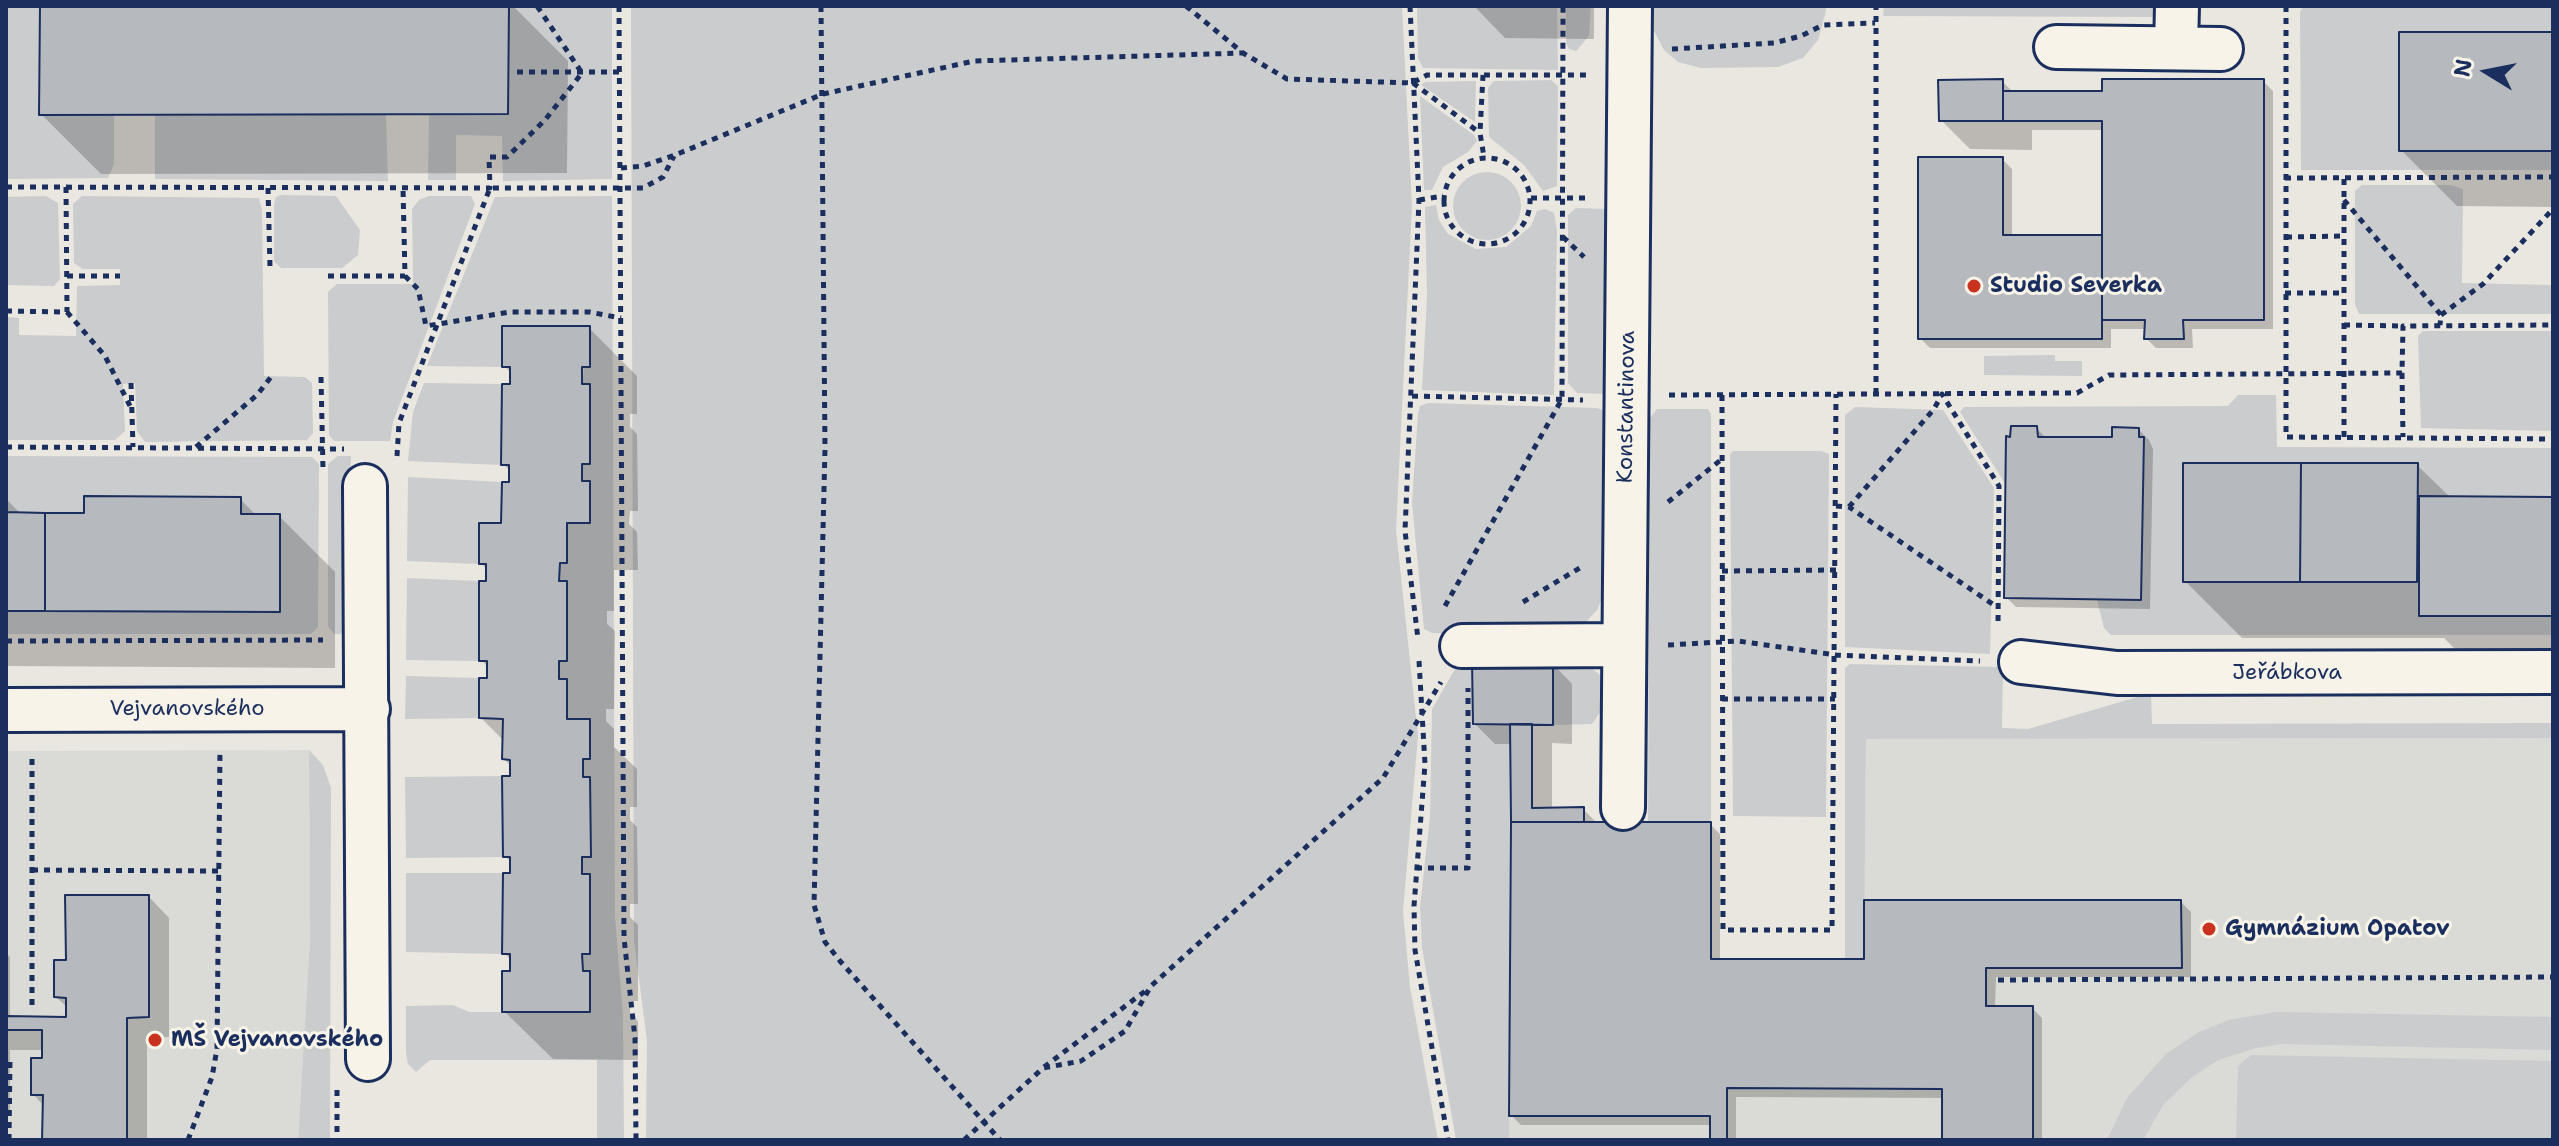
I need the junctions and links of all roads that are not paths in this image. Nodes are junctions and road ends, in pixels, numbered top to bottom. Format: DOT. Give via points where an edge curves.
graph roads {
  1 [pos="1630,6"];
  2 [pos="2177,6"];
  3 [pos="2056,47"];
  4 [pos="2176,48"];
  5 [pos="2221,49"];
  6 [pos="366,461"];
  7 [pos="1443,633"];
  8 [pos="1624,645"];
  9 [pos="2010,662"];
  10 [pos="2553,672"];
  11 [pos="368,709"];
  12 [pos="6,710"];
  13 [pos="1623,808"];
  14 [pos="352,1069"];
  1 -- 8 [label="street, Konstantinova"];
  2 -- 4 [label="street"];
  3 -- 4 [label="street"];
  4 -- 5 [label="street"];
  6 -- 11 [label="street"];
  7 -- 8 [label="street"];
  8 -- 13 [label="street, Konstantinova"];
  9 -- 10 [label="street, Jeřábkova" via="2117,673"];
  11 -- 12 [label="street, Vejvanovského"];
  11 -- 14 [label="street"];
}
